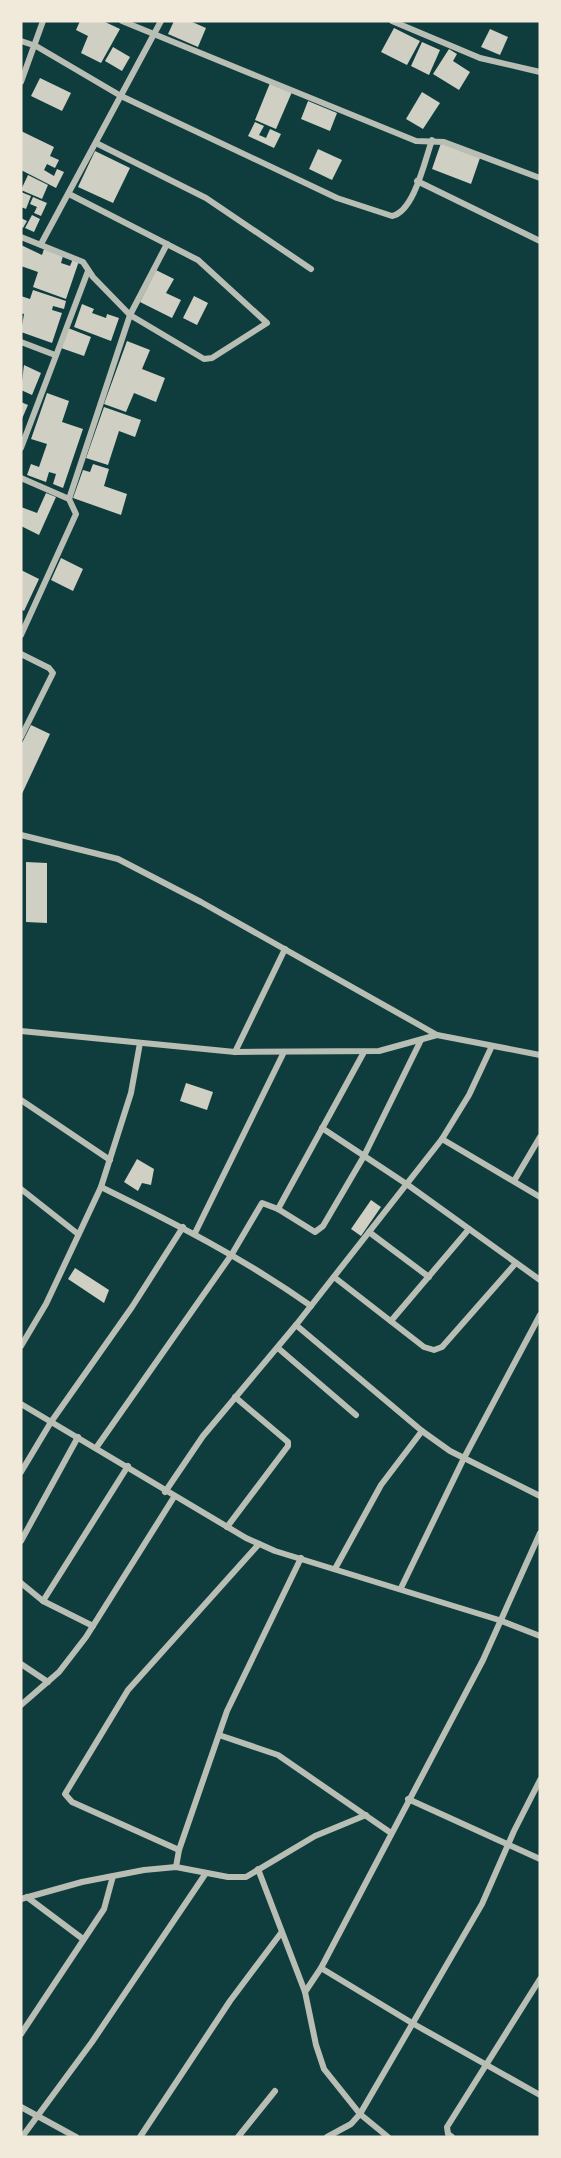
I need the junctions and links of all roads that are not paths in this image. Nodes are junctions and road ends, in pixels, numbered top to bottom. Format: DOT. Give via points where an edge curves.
graph roads {
  1 [pos="43,21"];
  2 [pos="122,21"];
  3 [pos="161,21"];
  4 [pos="392,21"];
  5 [pos="153,35"];
  6 [pos="21,41"];
  7 [pos="36,46"];
  8 [pos="540,72"];
  9 [pos="21,82"];
  10 [pos="122,96"];
  11 [pos="432,140"];
  12 [pos="96,143"];
  13 [pos="540,178"];
  14 [pos="417,181"];
  15 [pos="69,194"];
  16 [pos="21,237"];
  17 [pos="540,241"];
  18 [pos="41,244"];
  19 [pos="167,244"];
  20 [pos="311,269"];
  21 [pos="88,271"];
  22 [pos="130,315"];
  23 [pos="21,342"];
  24 [pos="55,355"];
  25 [pos="21,448"];
  26 [pos="21,478"];
  27 [pos="69,499"];
  28 [pos="21,635"];
  29 [pos="21,654"];
  30 [pos="21,737"];
  31 [pos="21,835"];
  32 [pos="285,949"];
  33 [pos="21,1031"];
  34 [pos="437,1035"];
  35 [pos="421,1040"];
  36 [pos="140,1043"];
  37 [pos="491,1047"];
  38 [pos="236,1052"];
  39 [pos="284,1052"];
  40 [pos="364,1052"];
  41 [pos="540,1055"];
  42 [pos="21,1100"];
  43 [pos="322,1128"];
  44 [pos="540,1137"];
  45 [pos="442,1139"];
  46 [pos="364,1156"];
  47 [pos="110,1160"];
  48 [pos="514,1181"];
  49 [pos="408,1185"];
  50 [pos="101,1187"];
  51 [pos="21,1189"];
  52 [pos="540,1197"];
  53 [pos="278,1209"];
  54 [pos="183,1227"];
  55 [pos="469,1229"];
  56 [pos="369,1232"];
  57 [pos="195,1233"];
  58 [pos="78,1234"];
  59 [pos="232,1254"];
  60 [pos="515,1264"];
  61 [pos="334,1277"];
  62 [pos="429,1277"];
  63 [pos="540,1280"];
  64 [pos="311,1306"];
  65 [pos="540,1315"];
  66 [pos="391,1321"];
  67 [pos="296,1325"];
  68 [pos="21,1346"];
  69 [pos="278,1348"];
  70 [pos="235,1397"];
  71 [pos="21,1404"];
  72 [pos="356,1415"];
  73 [pos="51,1422"];
  74 [pos="422,1431"];
  75 [pos="78,1437"];
  76 [pos="96,1448"];
  77 [pos="464,1458"];
  78 [pos="128,1466"];
  79 [pos="21,1472"];
  80 [pos="165,1491"];
  81 [pos="174,1497"];
  82 [pos="540,1497"];
  83 [pos="227,1527"];
  84 [pos="540,1533"];
  85 [pos="21,1541"];
  86 [pos="260,1544"];
  87 [pos="301,1558"];
  88 [pos="336,1568"];
  89 [pos="21,1582"];
  90 [pos="401,1588"];
  91 [pos="43,1602"];
  92 [pos="499,1620"];
  93 [pos="93,1626"];
  94 [pos="540,1636"];
  95 [pos="21,1664"];
  96 [pos="48,1682"];
  97 [pos="21,1705"];
  98 [pos="219,1735"];
  99 [pos="539,1784"];
  100 [pos="408,1799"];
  101 [pos="366,1815"];
  102 [pos="391,1833"];
  103 [pos="508,1843"];
  104 [pos="179,1850"];
  105 [pos="540,1859"];
  106 [pos="176,1867"];
  107 [pos="258,1869"];
  108 [pos="206,1873"];
  109 [pos="113,1875"];
  110 [pos="24,1898"];
  111 [pos="281,1933"];
  112 [pos="83,1939"];
  113 [pos="321,1968"];
  114 [pos="539,1984"];
  115 [pos="305,1992"];
  116 [pos="412,2024"];
  117 [pos="21,2034"];
  118 [pos="487,2066"];
  119 [pos="275,2091"];
  120 [pos="540,2095"];
  121 [pos="21,2108"];
  122 [pos="360,2114"];
  123 [pos="38,2117"];
  124 [pos="22,2137"];
  125 [pos="76,2137"];
  126 [pos="140,2137"];
  127 [pos="238,2137"];
  128 [pos="327,2137"];
  129 [pos="388,2137"];
  130 [pos="452,2137"];
  1 -- 7 [label="street"];
  2 -- 5 [label="street"];
  3 -- 5 [label="street"];
  4 -- 8 [label="street" via="480,58"];
  5 -- 10 [label="street"];
  5 -- 11 [label="street" via="416,141"];
  6 -- 7 [label="street"];
  7 -- 9 [label="street"];
  7 -- 10 [label="street"];
  10 -- 12 [label="street"];
  10 -- 14 [label="street" via="337,198 392,216 408,206"];
  11 -- 13 [label="street"];
  11 -- 14 [label="street"];
  12 -- 15 [label="street"];
  12 -- 20 [label="street" via="206,198"];
  14 -- 17 [label="street"];
  15 -- 18 [label="street"];
  15 -- 19 [label="street"];
  16 -- 18 [label="street"];
  18 -- 21 [label="street" via="82,262"];
  19 -- 22 [label="street"];
  19 -- 22 [label="street" via="198,260 267,323 208,360"];
  21 -- 22 [label="street"];
  21 -- 24 [label="street"];
  22 -- 27 [label="street"];
  23 -- 24 [label="street"];
  24 -- 25 [label="street"];
  26 -- 27 [label="street"];
  27 -- 28 [label="street" via="76,514"];
  29 -- 30 [label="street" via="53,673"];
  31 -- 32 [label="street" via="118,859"];
  32 -- 34 [label="street"];
  32 -- 38 [label="street"];
  33 -- 36 [label="street"];
  34 -- 35 [label="street"];
  34 -- 37 [label="street"];
  35 -- 40 [label="street" via="379,1052"];
  35 -- 46 [label="street"];
  36 -- 38 [label="street"];
  36 -- 47 [label="street" via="131,1093"];
  37 -- 41 [label="street"];
  37 -- 45 [label="street" via="470,1095"];
  38 -- 39 [label="street"];
  39 -- 40 [label="street"];
  39 -- 57 [label="street"];
  40 -- 43 [label="street"];
  42 -- 47 [label="street"];
  43 -- 46 [label="street"];
  43 -- 53 [label="street"];
  44 -- 48 [label="street"];
  45 -- 48 [label="street"];
  45 -- 49 [label="street"];
  46 -- 49 [label="street"];
  46 -- 53 [label="street" via="320,1229 315,1232"];
  47 -- 50 [label="street"];
  48 -- 52 [label="street"];
  49 -- 55 [label="street"];
  49 -- 56 [label="street"];
  50 -- 54 [label="street"];
  50 -- 58 [label="street"];
  51 -- 58 [label="street"];
  53 -- 59 [label="street" via="265,1202 258,1208"];
  54 -- 57 [label="street"];
  54 -- 73 [label="street" via="111,1340"];
  55 -- 60 [label="street"];
  55 -- 62 [label="street"];
  56 -- 61 [label="street"];
  56 -- 62 [label="street"];
  57 -- 59 [label="street"];
  58 -- 68 [label="street" via="46,1304"];
  59 -- 64 [label="street"];
  59 -- 76 [label="street"];
  60 -- 63 [label="street"];
  60 -- 66 [label="street" via="441,1347 424,1347"];
  61 -- 64 [label="street"];
  61 -- 66 [label="street"];
  62 -- 66 [label="street"];
  64 -- 67 [label="street"];
  65 -- 77 [label="street"];
  67 -- 69 [label="street"];
  67 -- 74 [label="street"];
  69 -- 70 [label="street"];
  69 -- 72 [label="street"];
  70 -- 80 [label="street" via="202,1436"];
  70 -- 83 [label="street" via="288,1446"];
  71 -- 73 [label="street"];
  73 -- 75 [label="street"];
  73 -- 79 [label="street"];
  74 -- 77 [label="street"];
  74 -- 88 [label="street" via="381,1485"];
  75 -- 76 [label="street"];
  75 -- 85 [label="street"];
  76 -- 78 [label="street"];
  77 -- 82 [label="street"];
  77 -- 90 [label="street"];
  78 -- 80 [label="street"];
  78 -- 91 [label="street"];
  80 -- 81 [label="street"];
  81 -- 83 [label="street"];
  81 -- 93 [label="street"];
  83 -- 86 [label="street"];
  84 -- 92 [label="street"];
  86 -- 87 [label="street"];
  86 -- 104 [label="street" via="128,1690 65,1794 72,1802"];
  87 -- 88 [label="street"];
  87 -- 98 [label="street"];
  88 -- 90 [label="street"];
  89 -- 91 [label="street"];
  90 -- 92 [label="street"];
  91 -- 93 [label="street"];
  92 -- 94 [label="street"];
  92 -- 100 [label="street" via="483,1660"];
  93 -- 96 [label="street"];
  95 -- 96 [label="street"];
  96 -- 97 [label="street"];
  98 -- 101 [label="street" via="278,1755"];
  98 -- 104 [label="street"];
  99 -- 103 [label="street"];
  100 -- 102 [label="street"];
  100 -- 103 [label="street"];
  101 -- 102 [label="street"];
  101 -- 107 [label="street" via="315,1836"];
  102 -- 113 [label="street"];
  103 -- 105 [label="street"];
  103 -- 116 [label="street" via="482,1904"];
  104 -- 106 [label="street"];
  106 -- 108 [label="street"];
  106 -- 109 [label="street"];
  107 -- 108 [label="street" via="246,1877"];
  107 -- 111 [label="street"];
  108 -- 123 [label="street"];
  109 -- 110 [label="street"];
  109 -- 112 [label="street" via="104,1909"];
  110 -- 112 [label="street"];
  111 -- 115 [label="street"];
  111 -- 126 [label="street" via="230,2001"];
  112 -- 117 [label="street"];
  113 -- 115 [label="street"];
  113 -- 116 [label="street"];
  114 -- 118 [label="street"];
  115 -- 122 [label="street" via="324,2069"];
  116 -- 118 [label="street"];
  116 -- 122 [label="street"];
  118 -- 120 [label="street"];
  118 -- 130 [label="street" via="447,2127"];
  119 -- 127 [label="street"];
  121 -- 123 [label="street"];
  122 -- 128 [label="street" via="351,2124"];
  122 -- 129 [label="street"];
  123 -- 124 [label="street"];
  123 -- 125 [label="street"];
}
